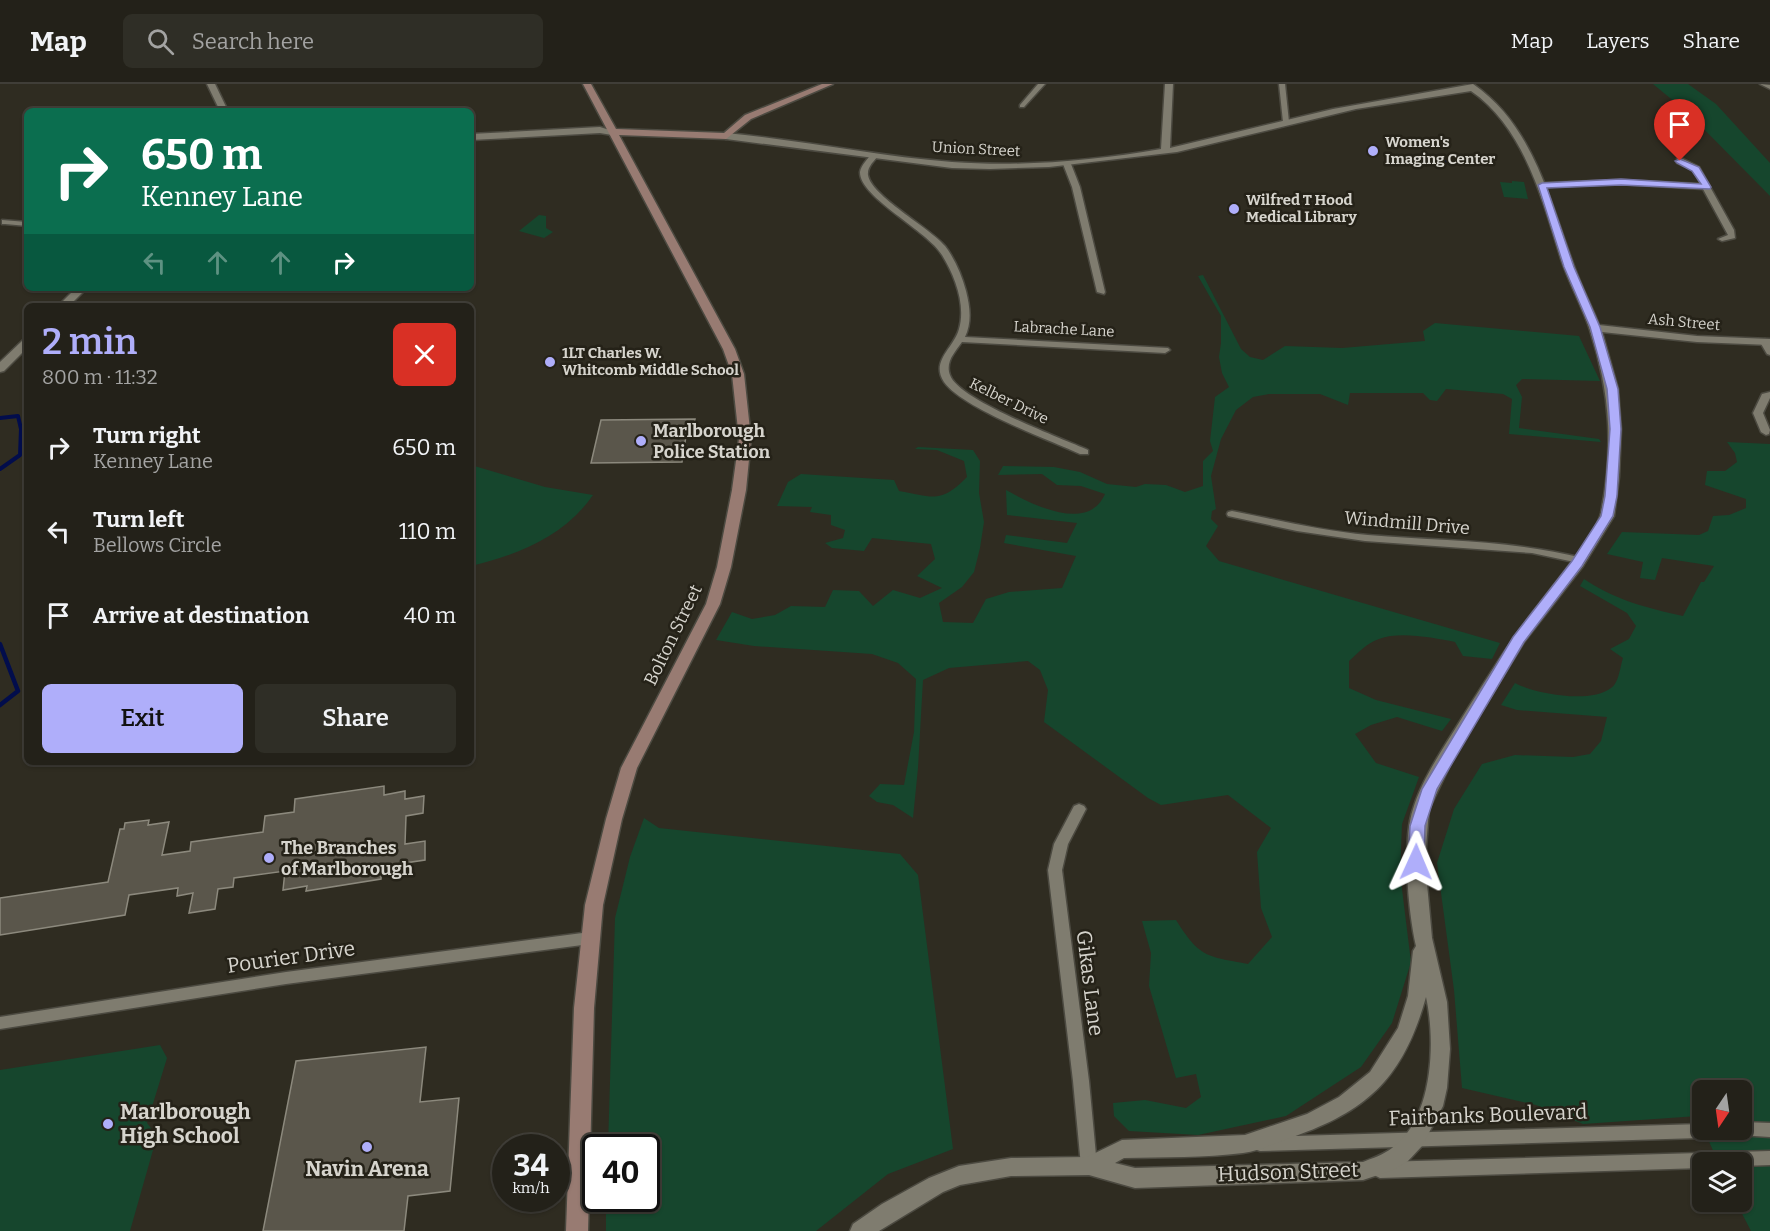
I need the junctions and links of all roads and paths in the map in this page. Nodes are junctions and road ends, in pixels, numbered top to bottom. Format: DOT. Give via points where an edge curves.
graph roads {
  1 [pos="211,84"];
  2 [pos="587,84"];
  3 [pos="829,84"];
  4 [pos="1042,84"];
  5 [pos="1169,84"];
  6 [pos="1282,84"];
  7 [pos="1763,84"];
  8 [pos="1470,86"];
  9 [pos="1770,87"];
  10 [pos="1022,106"];
  11 [pos="223,108"];
  12 [pos="1286,122"];
  13 [pos="612,132"];
  14 [pos="726,136"];
  15 [pos="474,137"];
  16 [pos="1165,151"];
  17 [pos="875,155"];
  18 [pos="1680,161"];
  19 [pos="1067,164"];
  20 [pos="1542,185"];
  21 [pos="1707,187"];
  22 [pos="4,222"];
  23 [pos="24,224"];
  24 [pos="1722,239"];
  25 [pos="79,291"];
  26 [pos="1101,292"];
  27 [pos="66,303"];
  28 [pos="1595,327"];
  29 [pos="961,339"];
  30 [pos="24,345"];
  31 [pos="1768,345"];
  32 [pos="1165,350"];
  33 [pos="0,369"];
  34 [pos="1770,395"];
  35 [pos="1766,432"];
  36 [pos="1084,453"];
  37 [pos="1232,514"];
  38 [pos="1580,560"];
  39 [pos="1078,809"];
  40 [pos="590,938"];
  41 [pos="1423,938"];
  42 [pos="0,1023"];
  43 [pos="1752,1129"];
  44 [pos="1770,1130"];
  45 [pos="1692,1131"];
  46 [pos="1415,1140"];
  47 [pos="1245,1144"];
  48 [pos="1770,1158"];
  49 [pos="1089,1166"];
  50 [pos="1363,1171"];
  51 [pos="577,1231"];
  52 [pos="861,1231"];
  1 -- 11 [label="street"];
  2 -- 13 [label="main road, Bolton Street"];
  3 -- 14 [label="main road" via="748,117"];
  4 -- 10 [label="street"];
  5 -- 16 [label="street"];
  6 -- 12 [label="street"];
  7 -- 9 [label="street"];
  8 -- 12 [label="street, Union Street"];
  8 -- 20 [label="street, Hudson Street" via="1502,113"];
  12 -- 16 [label="street, Union Street"];
  13 -- 14 [label="main road, Union Street"];
  13 -- 15 [label="street, Union Street"];
  13 -- 40 [label="main road, Bolton Street" via="735,363 746,440 719,585 629,768 600,874"];
  14 -- 17 [label="street, Union Street" via="792,141"];
  16 -- 19 [label="street, Union Street"];
  17 -- 19 [label="street, Union Street" via="1005,167"];
  17 -- 29 [label="street, Kelber Drive" via="864,175 867,184 932,237 950,263 966,305"];
  18 -- 21 [label="street" via="1696,169"];
  19 -- 26 [label="street"];
  20 -- 21 [label="street" via="1621,182"];
  20 -- 28 [label="street, Hudson Street" via="1569,267"];
  21 -- 24 [label="street" via="1732,236"];
  22 -- 23 [label="street"];
  25 -- 27 [label="street"];
  28 -- 31 [label="street, Ash Street"];
  28 -- 38 [label="street, Hudson Street" via="1615,405 1613,477 1607,516"];
  29 -- 32 [label="street, Labrache Lane"];
  29 -- 36 [label="street, Kelber Drive" via="944,363 954,389"];
  30 -- 33 [label="street"];
  34 -- 35 [label="street" via="1765,396 1758,413"];
  37 -- 38 [label="street, Windmill Drive" via="1365,538 1532,550"];
  38 -- 41 [label="street, Hudson Street" via="1518,640 1429,789 1421,809 1416,845"];
  39 -- 49 [label="street, Gikas Lane" via="1061,844 1055,870"];
  40 -- 42 [label="street, Pourier Drive" via="263,981"];
  40 -- 51 [label="main road, Bolton Street"];
  41 -- 46 [label="street, Hudson Street" via="1437,1002 1440,1069 1433,1106"];
  41 -- 47 [label="street, Hudson Street" via="1413,1014 1399,1046 1377,1078 1329,1113 1292,1130"];
  43 -- 44 [label="street"];
  45 -- 46 [label="street, Fairbanks Boulevard"];
  46 -- 47 [label="street, Fairbanks Boulevard"];
  46 -- 50 [label="street, Hudson Street" via="1386,1163"];
  47 -- 49 [label="street, Hudson Street" via="1122,1149"];
  48 -- 50 [label="street"];
  49 -- 50 [label="street, Hudson Street" via="1134,1178"];
  49 -- 52 [label="street, Hudson Street" via="1011,1167 959,1176 912,1197"];
}
